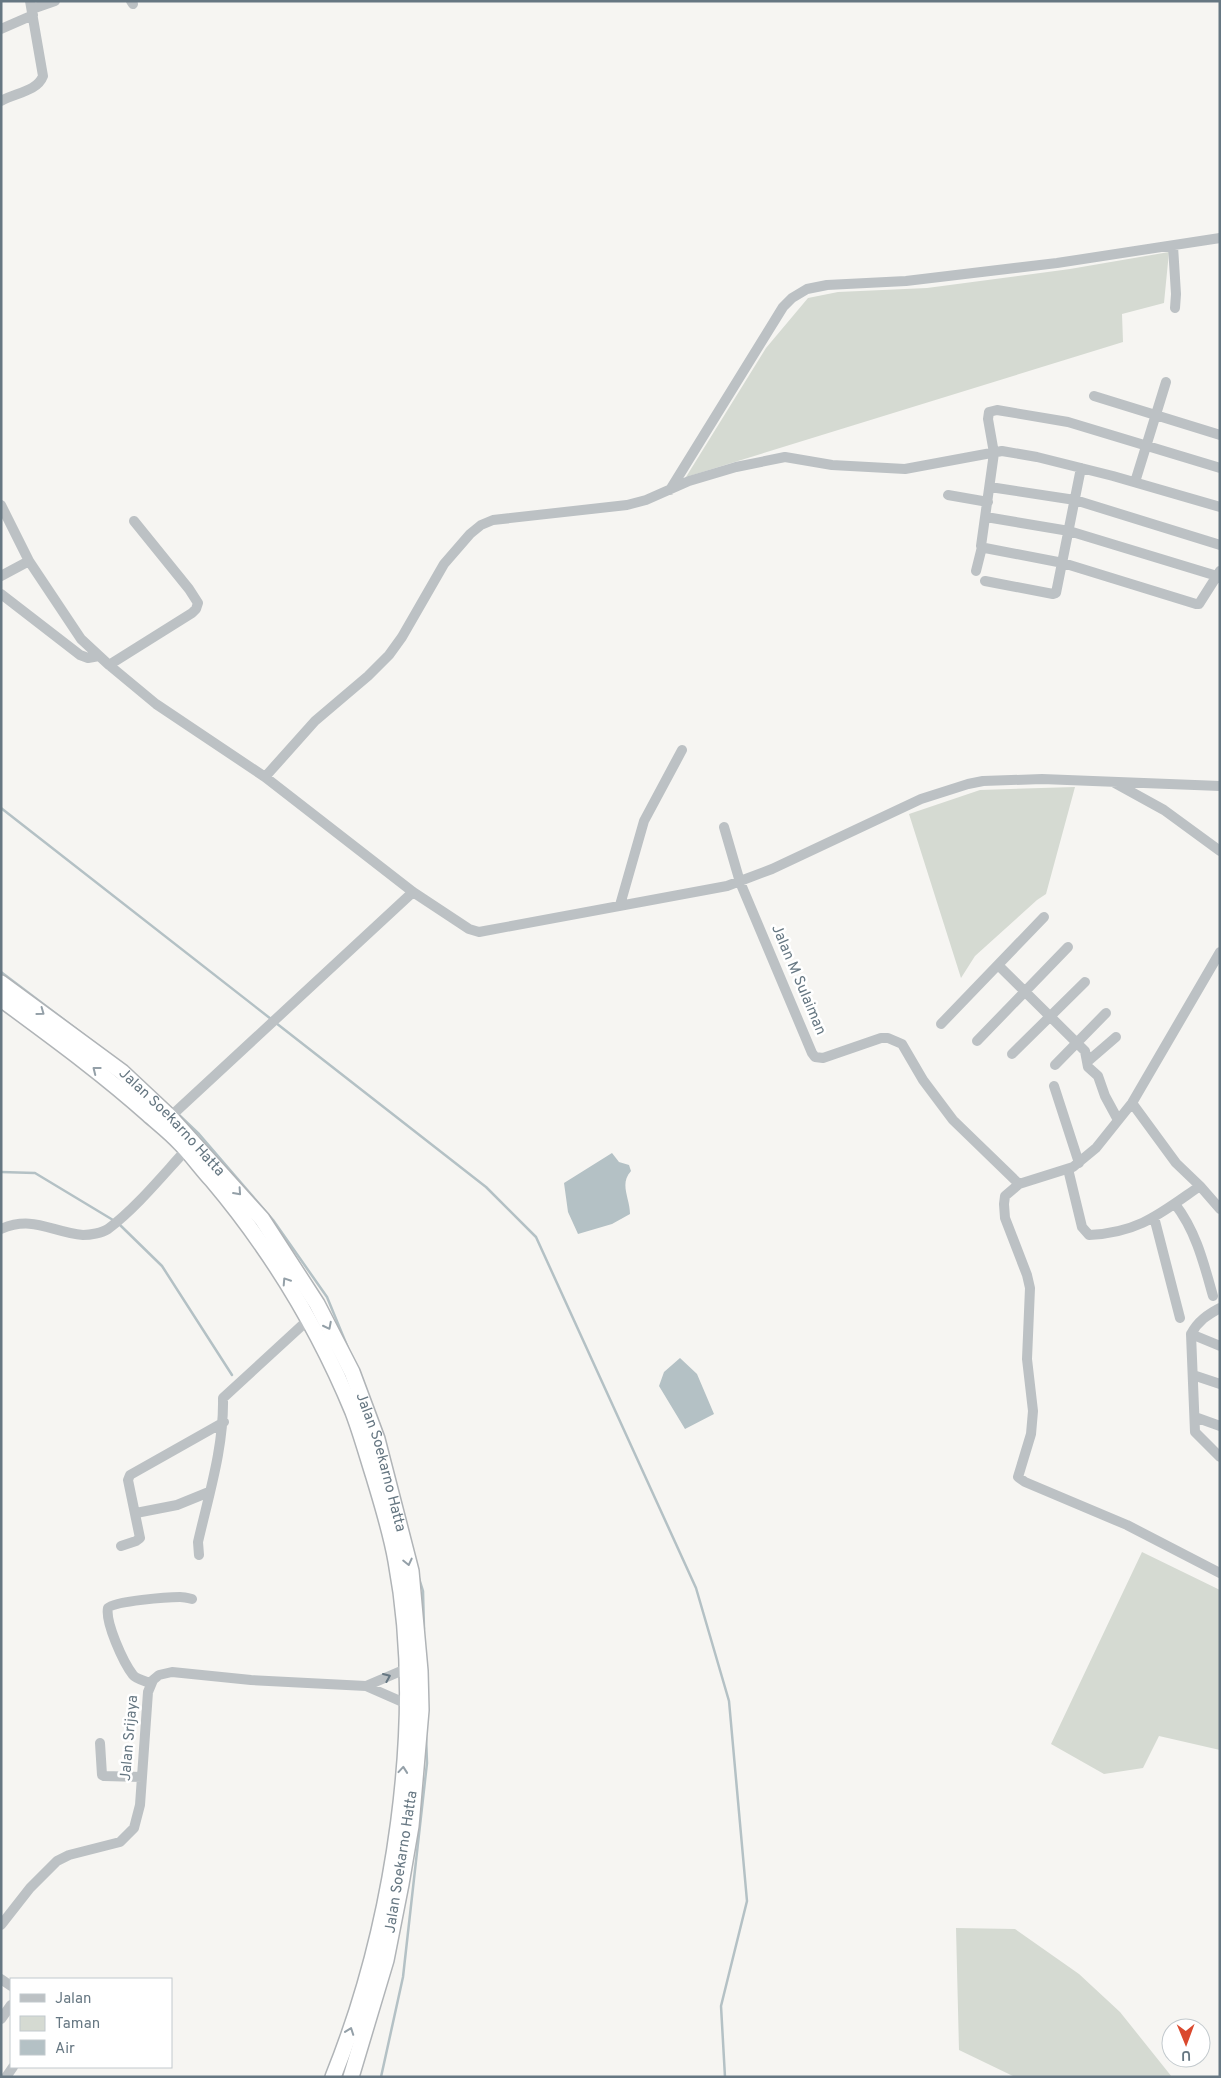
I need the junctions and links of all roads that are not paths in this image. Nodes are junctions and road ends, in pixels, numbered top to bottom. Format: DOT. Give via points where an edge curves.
graph roads {
  1 [pos="55,1"];
  2 [pos="32,8"];
  3 [pos="1,29"];
  4 [pos="1,101"];
  5 [pos="1220,238"];
  6 [pos="1173,246"];
  7 [pos="1174,308"];
  8 [pos="1166,382"];
  9 [pos="1094,396"];
  10 [pos="1155,414"];
  11 [pos="1220,434"];
  12 [pos="1146,445"];
  13 [pos="994,452"];
  14 [pos="1081,468"];
  15 [pos="1220,468"];
  16 [pos="1135,482"];
  17 [pos="990,487"];
  18 [pos="670,490"];
  19 [pos="948,495"];
  20 [pos="1075,500"];
  21 [pos="988,502"];
  22 [pos="1,505"];
  23 [pos="1220,507"];
  24 [pos="986,517"];
  25 [pos="134,521"];
  26 [pos="1069,531"];
  27 [pos="1220,545"];
  28 [pos="982,547"];
  29 [pos="29,561"];
  30 [pos="1063,563"];
  31 [pos="976,571"];
  32 [pos="1219,575"];
  33 [pos="1,576"];
  34 [pos="985,581"];
  35 [pos="1,594"];
  36 [pos="99,656"];
  37 [pos="109,665"];
  38 [pos="682,750"];
  39 [pos="265,778"];
  40 [pos="1112,782"];
  41 [pos="1220,786"];
  42 [pos="724,827"];
  43 [pos="1220,851"];
  44 [pos="740,882"];
  45 [pos="413,892"];
  46 [pos="620,906"];
  47 [pos="1044,917"];
  48 [pos="1068,947"];
  49 [pos="1220,952"];
  50 [pos="998,965"];
  51 [pos="1085,982"];
  52 [pos="1,983"];
  53 [pos="1024,991"];
  54 [pos="1,1000"];
  55 [pos="1106,1014"];
  56 [pos="1050,1017"];
  57 [pos="941,1024"];
  58 [pos="1116,1037"];
  59 [pos="977,1040"];
  60 [pos="1076,1043"];
  61 [pos="1012,1054"];
  62 [pos="1087,1062"];
  63 [pos="1054,1065"];
  64 [pos="1054,1086"];
  65 [pos="1132,1103"];
  66 [pos="171,1116"];
  67 [pos="1118,1120"];
  68 [pos="186,1150"];
  69 [pos="1079,1163"];
  70 [pos="1068,1169"];
  71 [pos="1019,1184"];
  72 [pos="1200,1186"];
  73 [pos="1175,1204"];
  74 [pos="1220,1209"];
  75 [pos="1154,1217"];
  76 [pos="1,1230"];
  77 [pos="1213,1296"];
  78 [pos="1220,1308"];
  79 [pos="309,1318"];
  80 [pos="1180,1318"];
  81 [pos="1191,1334"];
  82 [pos="1220,1346"];
  83 [pos="1193,1375"];
  84 [pos="1220,1384"];
  85 [pos="1195,1417"];
  86 [pos="224,1422"];
  87 [pos="1220,1426"];
  88 [pos="1220,1457"];
  89 [pos="209,1492"];
  90 [pos="136,1513"];
  91 [pos="121,1546"];
  92 [pos="199,1555"];
  93 [pos="1220,1573"];
  94 [pos="192,1600"];
  95 [pos="408,1668"];
  96 [pos="150,1683"];
  97 [pos="366,1686"];
  98 [pos="407,1704"];
  99 [pos="100,1743"];
  100 [pos="142,1777"];
  101 [pos="1,1925"];
  102 [pos="10,2005"];
  103 [pos="1,2018"];
  104 [pos="333,2077"];
  105 [pos="351,2077"];
  1 -- 2 [label="street"];
  2 -- 3 [label="street"];
  2 -- 4 [label="street" via="43,76 34,87"];
  5 -- 6 [label="street"];
  6 -- 7 [label="street"];
  6 -- 18 [label="street" via="906,281 807,289 783,307"];
  8 -- 10 [label="street"];
  9 -- 10 [label="street"];
  10 -- 11 [label="street"];
  10 -- 12 [label="street"];
  12 -- 13 [label="street" via="1068,422 997,410 989,412 988,419"];
  12 -- 15 [label="street"];
  12 -- 16 [label="street"];
  13 -- 14 [label="street" via="1037,456"];
  13 -- 17 [label="street"];
  13 -- 18 [label="street" via="905,469 785,457 736,467"];
  14 -- 16 [label="street"];
  14 -- 20 [label="street"];
  16 -- 23 [label="street"];
  17 -- 20 [label="street"];
  17 -- 21 [label="street"];
  18 -- 39 [label="street" via="627,505 493,520 481,525 444,564 389,655 315,721"];
  19 -- 21 [label="street"];
  20 -- 26 [label="street"];
  20 -- 27 [label="street"];
  21 -- 24 [label="street"];
  22 -- 29 [label="street"];
  24 -- 26 [label="street"];
  24 -- 28 [label="street"];
  25 -- 37 [label="street" via="198,603 192,613"];
  26 -- 30 [label="street"];
  26 -- 32 [label="street"];
  28 -- 30 [label="street"];
  28 -- 31 [label="street"];
  29 -- 33 [label="street"];
  29 -- 36 [label="street" via="81,639"];
  30 -- 32 [label="street" via="1196,604"];
  30 -- 34 [label="street" via="1055,593"];
  35 -- 36 [label="street" via="80,656"];
  36 -- 37 [label="street"];
  37 -- 39 [label="street" via="156,704"];
  38 -- 46 [label="street" via="644,821"];
  39 -- 45 [label="street"];
  40 -- 41 [label="street"];
  40 -- 43 [label="street" via="1164,810"];
  40 -- 44 [label="street" via="1042,779 968,784 922,799"];
  42 -- 44 [label="street"];
  44 -- 46 [label="street"];
  44 -- 71 [label="street, Jalan M Sulaiman" via="815,1057 823,1058 882,1038 896,1040 902,1044 923,1080 953,1120"];
  45 -- 46 [label="street" via="478,932"];
  45 -- 66 [label="street"];
  47 -- 50 [label="street"];
  48 -- 53 [label="street"];
  49 -- 65 [label="street"];
  50 -- 53 [label="street"];
  50 -- 57 [label="street"];
  51 -- 56 [label="street"];
  52 -- 66 [label="highway, Jalan Soekarno Hatta, one-way" via="122,1072"];
  53 -- 56 [label="street"];
  53 -- 59 [label="street"];
  68 -- 54 [label="highway, Jalan Soekarno Hatta, one-way" via="116,1086"];
  55 -- 60 [label="street"];
  56 -- 60 [label="street"];
  56 -- 61 [label="street"];
  58 -- 62 [label="street"];
  60 -- 62 [label="street" via="1085,1052"];
  60 -- 63 [label="street"];
  62 -- 67 [label="street" via="1098,1076"];
  64 -- 69 [label="street"];
  65 -- 67 [label="street"];
  65 -- 72 [label="street" via="1176,1162"];
  66 -- 105 [label="highway, Jalan Soekarno Hatta, one-way" via="262,1219 317,1304 352,1372 377,1440 410,1571 420,1702 411,1826 386,1960"];
  67 -- 69 [label="street" via="1096,1148"];
  68 -- 76 [label="street" via="107,1230 84,1235 30,1222"];
  79 -- 68 [label="highway, Jalan Soekarno Hatta, one-way" via="244,1218"];
  69 -- 70 [label="street"];
  70 -- 71 [label="street"];
  70 -- 75 [label="street" via="1082,1227 1089,1235 1127,1230"];
  71 -- 93 [label="street" via="1005,1196 1004,1204 1005,1218 1030,1288 1027,1359 1033,1411 1031,1434 1018,1477 1127,1525"];
  72 -- 73 [label="street"];
  72 -- 74 [label="street"];
  73 -- 75 [label="street"];
  73 -- 77 [label="street" via="1200,1250"];
  75 -- 80 [label="street"];
  78 -- 81 [label="street" via="1201,1320"];
  79 -- 86 [label="street" via="222,1398"];
  79 -- 95 [label="highway, Jalan Soekarno Hatta" via="353,1413 385,1515 404,1614"];
  81 -- 82 [label="street"];
  81 -- 83 [label="street"];
  83 -- 84 [label="street"];
  83 -- 85 [label="street"];
  85 -- 87 [label="street"];
  85 -- 88 [label="street" via="1195,1432"];
  86 -- 89 [label="street"];
  86 -- 90 [label="street" via="130,1475 128,1480"];
  89 -- 90 [label="street" via="177,1505"];
  89 -- 92 [label="street" via="198,1542"];
  90 -- 91 [label="street" via="139,1539"];
  94 -- 96 [label="street" via="181,1597 123,1602 108,1608 112,1631 134,1677"];
  97 -- 95 [label="street, Jalan Srijaya, one-way"];
  95 -- 98 [label="highway, Jalan Soekarno Hatta"];
  96 -- 97 [label="street, Jalan Srijaya" via="159,1675 172,1672"];
  96 -- 100 [label="street, Jalan Srijaya"];
  97 -- 98 [label="street"];
  104 -- 98 [label="highway, Jalan Soekarno Hatta, one-way" via="357,2012 386,1893 397,1828"];
  99 -- 100 [label="street" via="102,1775"];
  100 -- 101 [label="street, Jalan Srijaya" via="137,1820 130,1834 120,1842 57,1861 30,1888"];
  102 -- 103 [label="street"];
}
